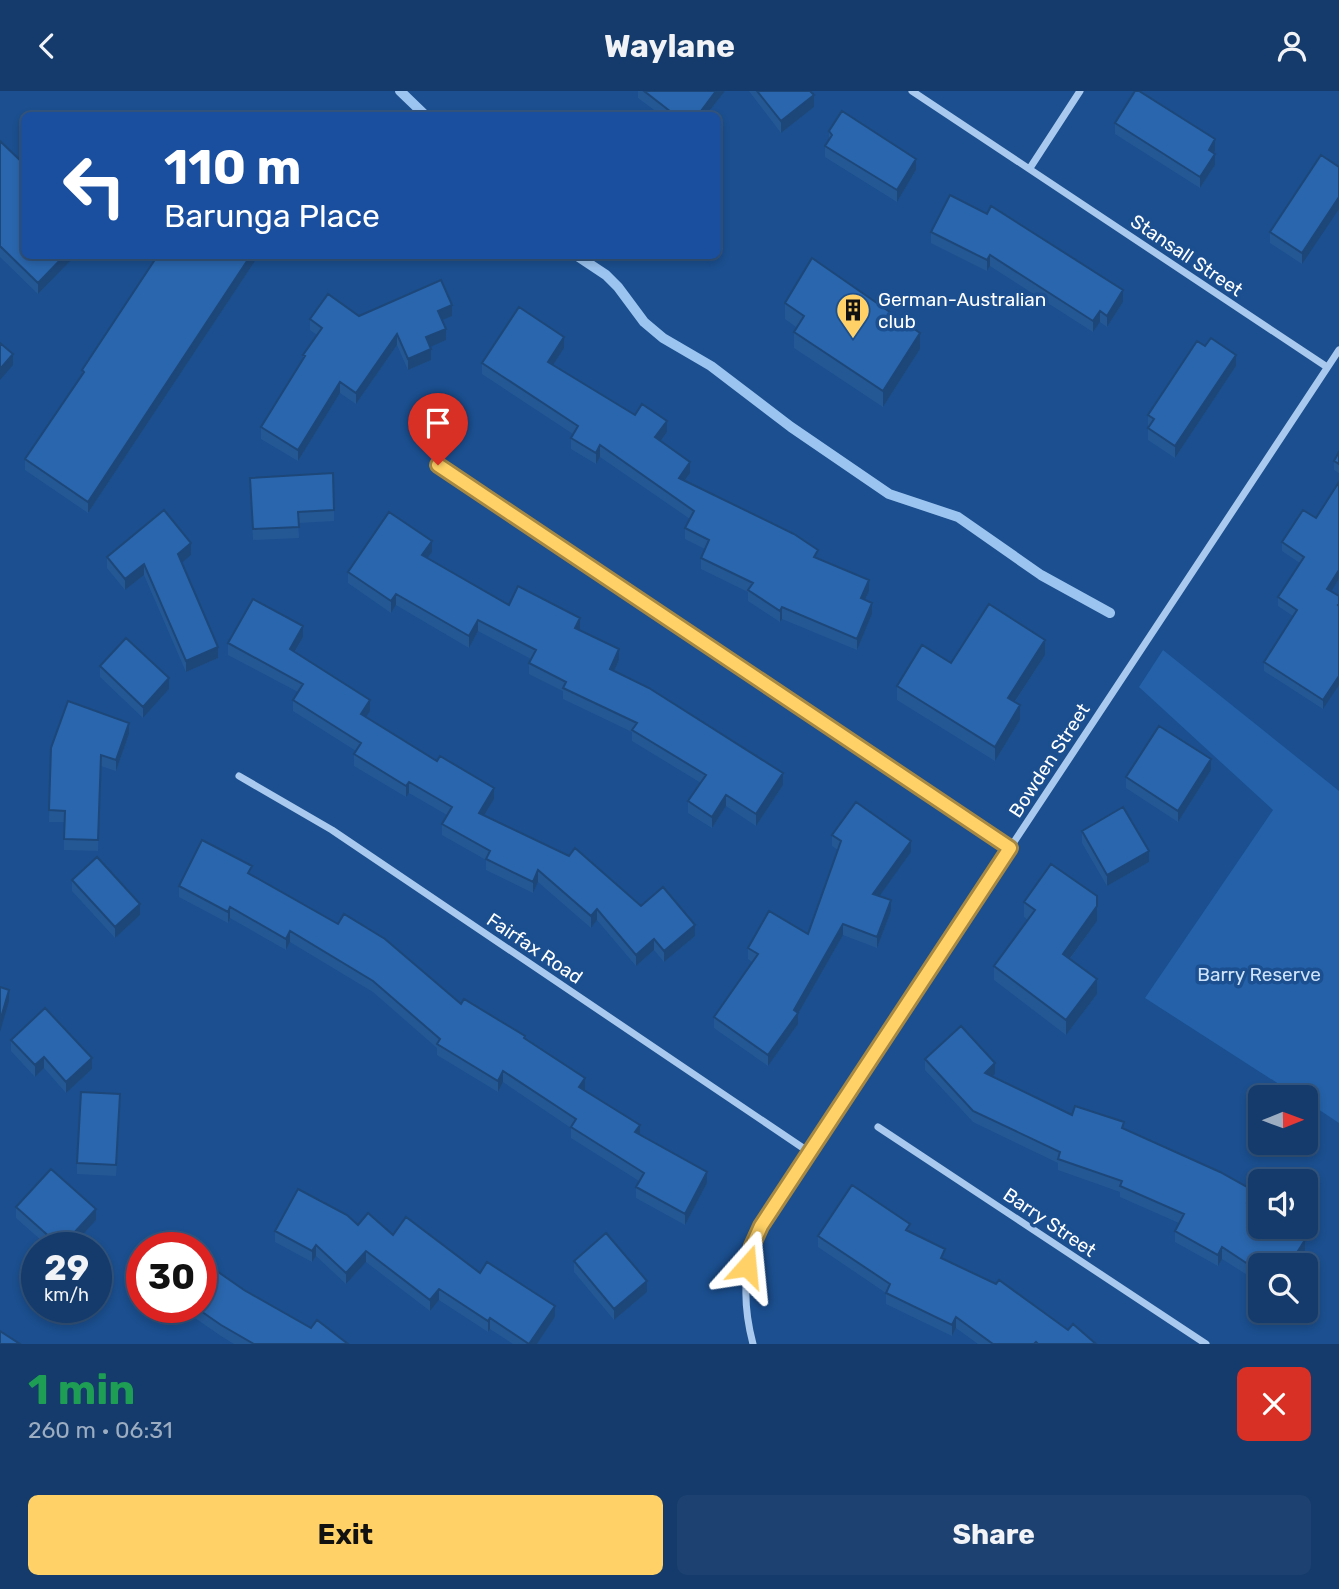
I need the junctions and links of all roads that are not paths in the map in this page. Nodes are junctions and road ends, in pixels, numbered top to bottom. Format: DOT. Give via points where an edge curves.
graph roads {
  1 [pos="912,91"];
  2 [pos="1080,91"];
  3 [pos="1030,168"];
  4 [pos="1339,350"];
  5 [pos="1327,367"];
  6 [pos="438,465"];
  7 [pos="239,776"];
  8 [pos="1010,848"];
  9 [pos="878,1127"];
  10 [pos="809,1152"];
  11 [pos="752,1344"];
  12 [pos="1206,1344"];
  1 -- 3 [label="street, Stansall Street"];
  2 -- 3 [label="street"];
  3 -- 5 [label="street, Stansall Street"];
  4 -- 5 [label="street, Bowden Street"];
  5 -- 8 [label="street, Bowden Street"];
  6 -- 8 [label="street"];
  7 -- 10 [label="street, Fairfax Road" via="332,830"];
  8 -- 10 [label="street, Bowden Street"];
  9 -- 12 [label="street, Barry Street"];
  10 -- 11 [label="street, Bowden Street" via="752,1246 744,1288"];
}
